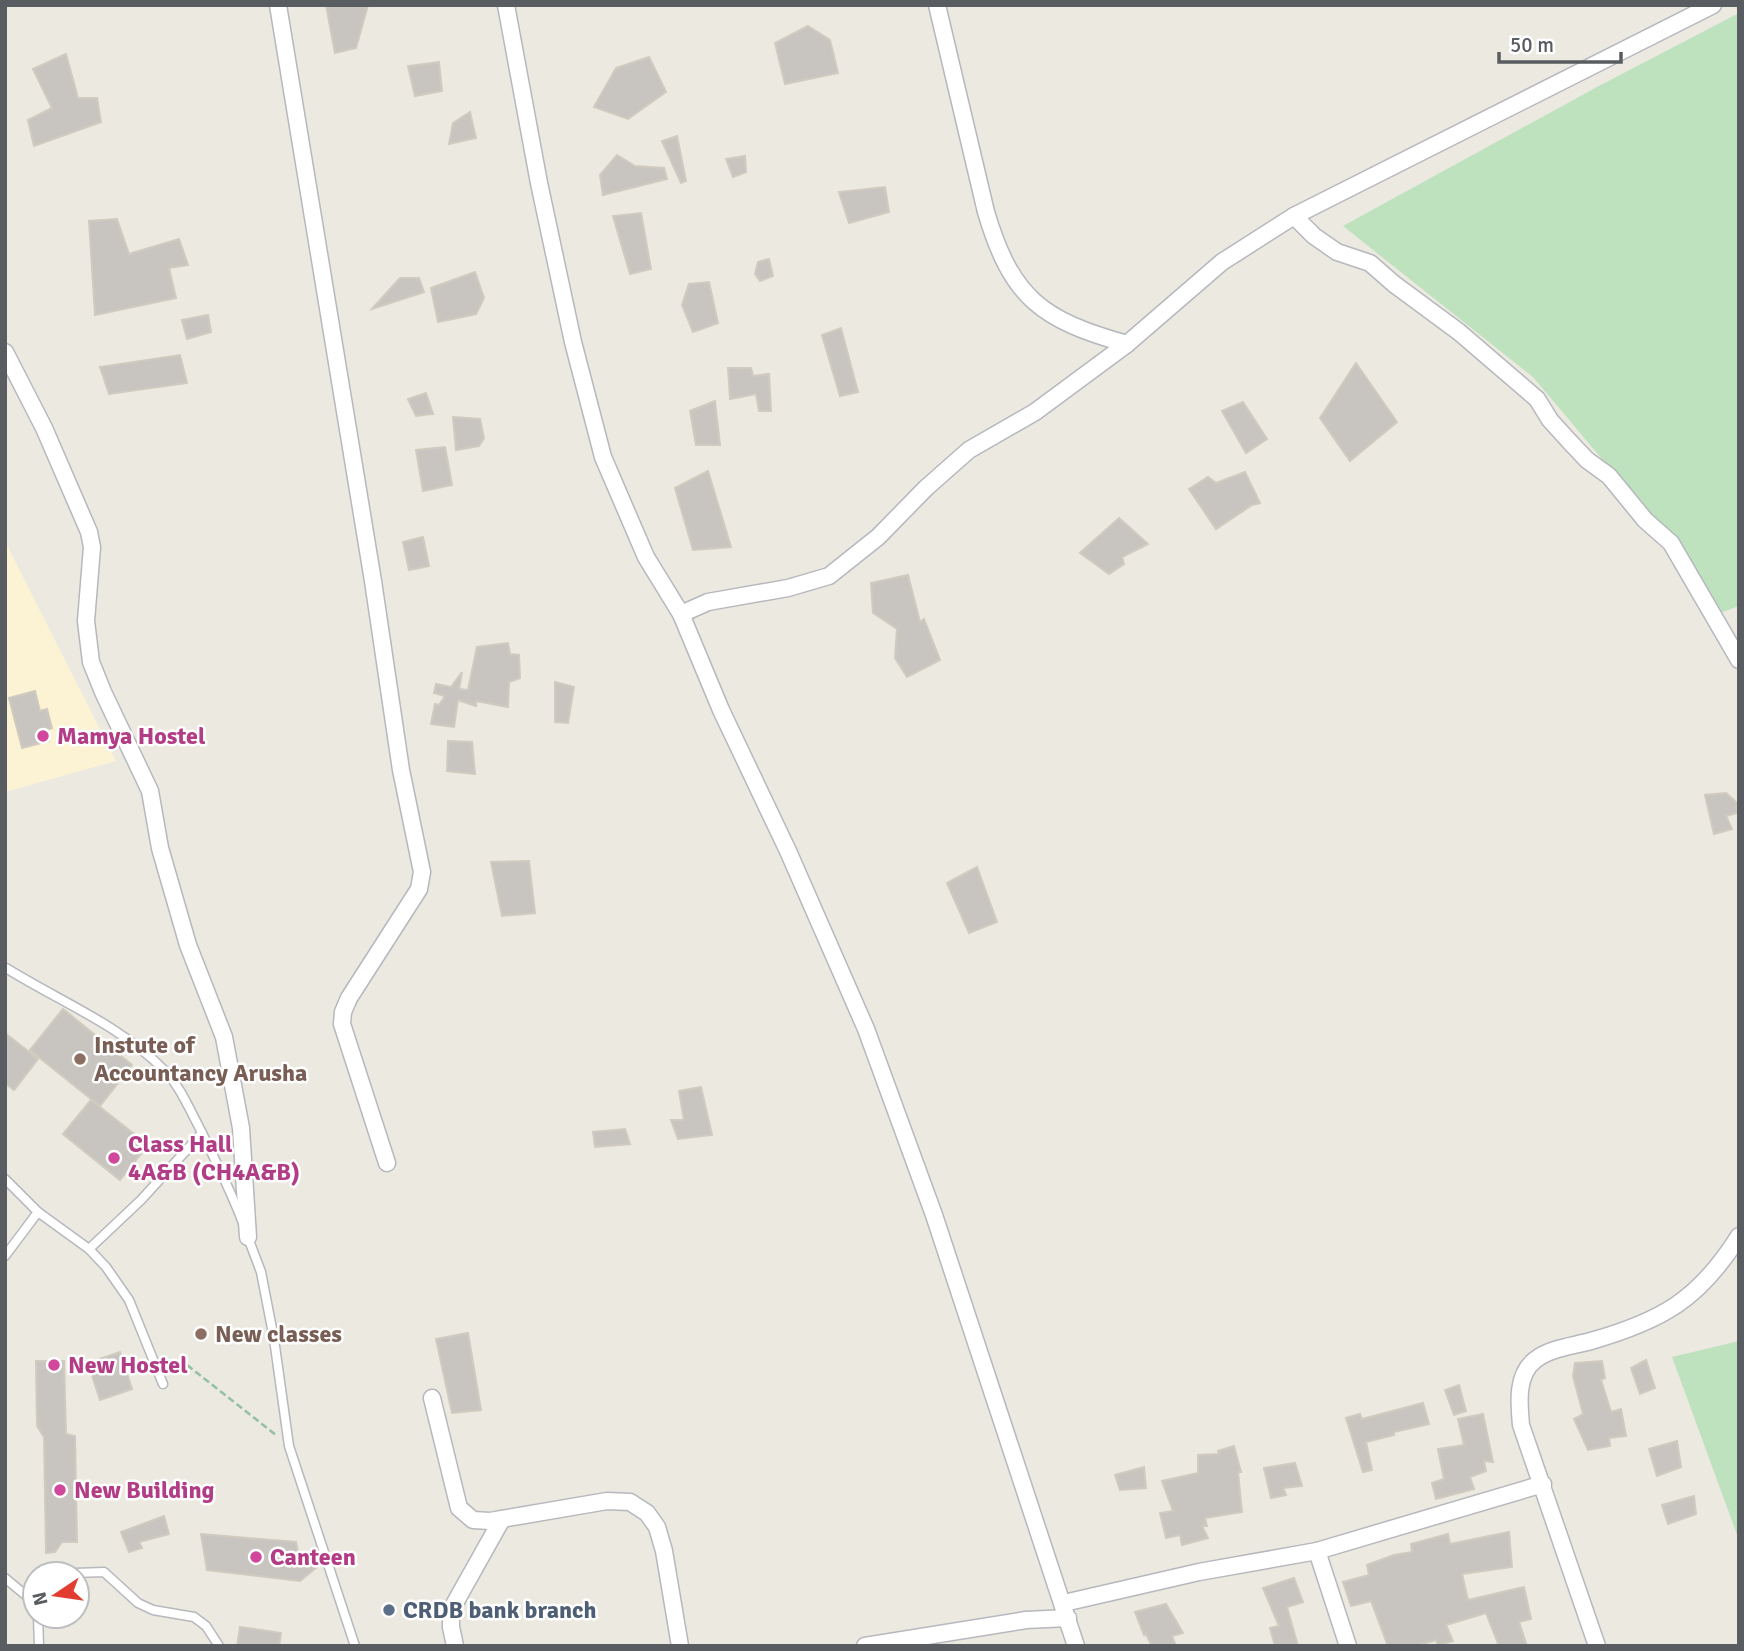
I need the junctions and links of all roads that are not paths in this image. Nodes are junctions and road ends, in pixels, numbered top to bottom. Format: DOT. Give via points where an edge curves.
graph roads {
  1 [pos="278,5"];
  2 [pos="506,5"];
  3 [pos="937,5"];
  4 [pos="1713,5"];
  5 [pos="1294,216"];
  6 [pos="1127,344"];
  7 [pos="5,352"];
  8 [pos="681,614"];
  9 [pos="1739,660"];
  10 [pos="6,968"];
  11 [pos="202,1133"];
  12 [pos="387,1163"];
  13 [pos="5,1179"];
  14 [pos="38,1212"];
  15 [pos="1739,1236"];
  16 [pos="248,1237"];
  17 [pos="89,1249"];
  18 [pos="5,1255"];
  19 [pos="163,1384"];
  20 [pos="432,1398"];
  21 [pos="1543,1484"];
  22 [pos="502,1519"];
  23 [pos="1317,1551"];
  24 [pos="91,1572"];
  25 [pos="5,1578"];
  26 [pos="21,1592"];
  27 [pos="1066,1610"];
  28 [pos="219,1646"];
  29 [pos="355,1646"];
  30 [pos="455,1646"];
  31 [pos="680,1646"];
  32 [pos="865,1646"];
  33 [pos="1076,1646"];
  34 [pos="1348,1646"];
  35 [pos="1597,1646"];
  1 -- 12 [label="street" via="401,770 422,872 419,889 343,1012 342,1024"];
  2 -- 8 [label="street" via="567,316 603,457 646,558"];
  3 -- 6 [label="street" via="986,212 1005,265 1025,295 1060,321"];
  4 -- 5 [label="street"];
  5 -- 6 [label="street" via="1222,262"];
  5 -- 9 [label="street" via="1337,252 1370,263 1537,399 1569,441 1609,476 1671,543"];
  6 -- 8 [label="street" via="1035,412 969,450 878,537 829,576 708,602"];
  7 -- 16 [label="street" via="89,532 92,547 86,621 91,662 150,791 160,848 188,945 224,1037 245,1160"];
  8 -- 27 [label="street" via="866,1028 934,1215"];
  10 -- 11 [label="lane" via="139,1047 166,1072"];
  11 -- 16 [label="lane"];
  11 -- 17 [label="lane"];
  13 -- 14 [label="lane"];
  14 -- 17 [label="lane"];
  14 -- 18 [label="lane"];
  15 -- 21 [label="street" via="1685,1300 1658,1318 1534,1360 1523,1375 1519,1401 1521,1425"];
  16 -- 29 [label="lane" via="261,1272 289,1446"];
  17 -- 19 [label="lane" via="128,1300"];
  20 -- 22 [label="street" via="459,1508 473,1520"];
  21 -- 23 [label="street"];
  21 -- 35 [label="street"];
  22 -- 30 [label="street" via="451,1610"];
  22 -- 31 [label="street" via="607,1501 630,1502 647,1513 664,1551"];
  23 -- 27 [label="street" via="1199,1572"];
  23 -- 34 [label="street"];
  24 -- 28 [label="lane" via="104,1573 153,1610 194,1617"];
  25 -- 26 [label="lane"];
  27 -- 32 [label="street"];
  27 -- 33 [label="street"];
}
